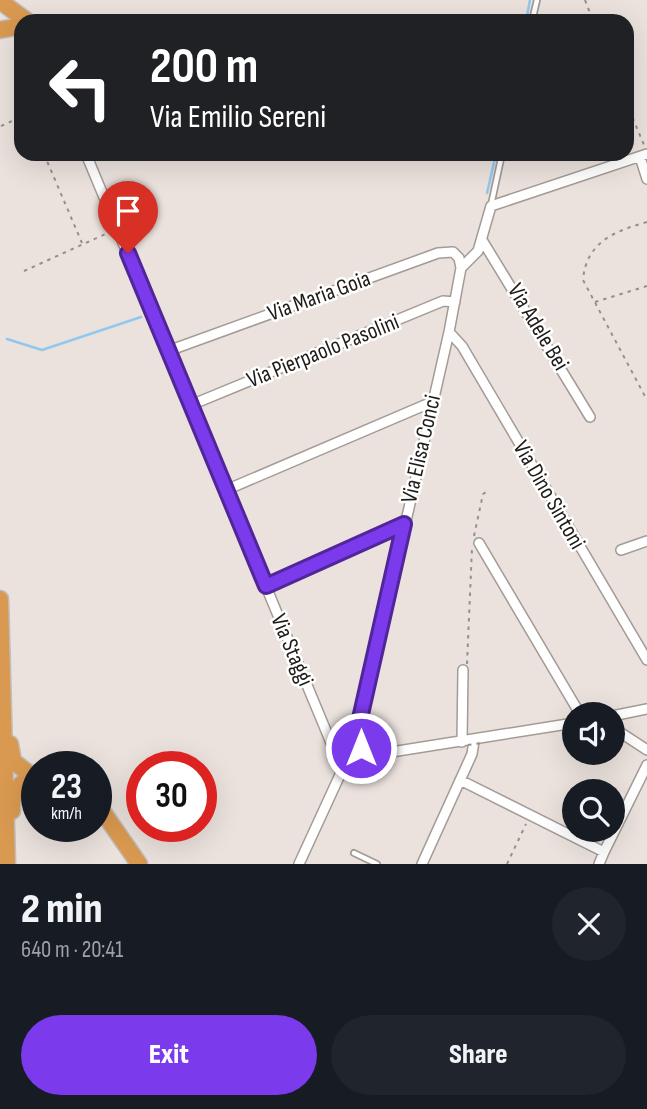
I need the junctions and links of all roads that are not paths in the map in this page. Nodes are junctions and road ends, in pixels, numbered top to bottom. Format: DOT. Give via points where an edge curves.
graph roads {
  1 [pos="0,1"];
  2 [pos="18,14"];
  3 [pos="645,154"];
  4 [pos="89,161"];
  5 [pos="501,161"];
  6 [pos="624,161"];
  7 [pos="647,179"];
  8 [pos="491,206"];
  9 [pos="482,240"];
  10 [pos="461,268"];
  11 [pos="455,302"];
  12 [pos="449,332"];
  13 [pos="168,351"];
  14 [pos="432,402"];
  15 [pos="191,405"];
  16 [pos="590,417"];
  17 [pos="226,490"];
  18 [pos="404,524"];
  19 [pos="647,541"];
  20 [pos="479,543"];
  21 [pos="621,550"];
  22 [pos="266,586"];
  23 [pos="0,599"];
  24 [pos="647,660"];
  25 [pos="2,668"];
  26 [pos="463,670"];
  27 [pos="573,702"];
  28 [pos="647,709"];
  29 [pos="625,713"];
  30 [pos="562,725"];
  31 [pos="358,733"];
  32 [pos="625,736"];
  33 [pos="331,742"];
  34 [pos="471,743"];
  35 [pos="647,750"];
  36 [pos="339,755"];
  37 [pos="359,755"];
  38 [pos="647,765"];
  39 [pos="21,766"];
  40 [pos="344,766"];
  41 [pos="460,780"];
  42 [pos="21,787"];
  43 [pos="112,825"];
  44 [pos="604,852"];
  45 [pos="354,853"];
  46 [pos="7,861"];
  47 [pos="599,863"];
  48 [pos="139,864"];
  49 [pos="299,864"];
  50 [pos="377,864"];
  51 [pos="422,864"];
  1 -- 2 [label="highway"];
  3 -- 7 [label="street"];
  4 -- 13 [label="street, Via Staggi"];
  5 -- 8 [label="lane"];
  6 -- 8 [label="street"];
  8 -- 9 [label="street"];
  9 -- 10 [label="street"];
  9 -- 16 [label="street, Via Adele Bei"];
  10 -- 11 [label="street, Via Elisa Conci"];
  10 -- 13 [label="street, Via Maria Goia" via="453,253 438,253"];
  11 -- 12 [label="street, Via Elisa Conci"];
  11 -- 15 [label="street, Via Pierpaolo Pasolini" via="443,301"];
  12 -- 14 [label="street, Via Elisa Conci"];
  12 -- 24 [label="street, Via Dino Sintoni" via="462,346"];
  13 -- 15 [label="street, Via Staggi"];
  14 -- 17 [label="street"];
  14 -- 18 [label="street, Via Elisa Conci"];
  15 -- 17 [label="street, Via Staggi"];
  17 -- 22 [label="street, Via Staggi"];
  18 -- 22 [label="street"];
  18 -- 31 [label="street, Via Elisa Conci"];
  19 -- 21 [label="street"];
  20 -- 27 [label="street"];
  22 -- 33 [label="street, Via Staggi"];
  23 -- 25 [label="highway"];
  25 -- 39 [label="highway" via="13,761"];
  25 -- 46 [label="highway"];
  26 -- 34 [label="street"];
  28 -- 29 [label="street"];
  30 -- 34 [label="street"];
  31 -- 33 [label="street"];
  31 -- 37 [label="street, Via Elisa Conci"];
  32 -- 35 [label="street"];
  33 -- 36 [label="street, Via Staggi"];
  34 -- 37 [label="street"];
  34 -- 41 [label="street" via="472,754"];
  36 -- 37 [label="street" via="346,748"];
  36 -- 40 [label="street, Via Staggi"];
  37 -- 40 [label="street" via="353,767"];
  38 -- 44 [label="street"];
  40 -- 49 [label="street"];
  41 -- 44 [label="street"];
  41 -- 51 [label="street"];
  42 -- 46 [label="highway" via="14,792"];
  43 -- 48 [label="highway"];
  44 -- 47 [label="street"];
  45 -- 50 [label="lane"];
}
